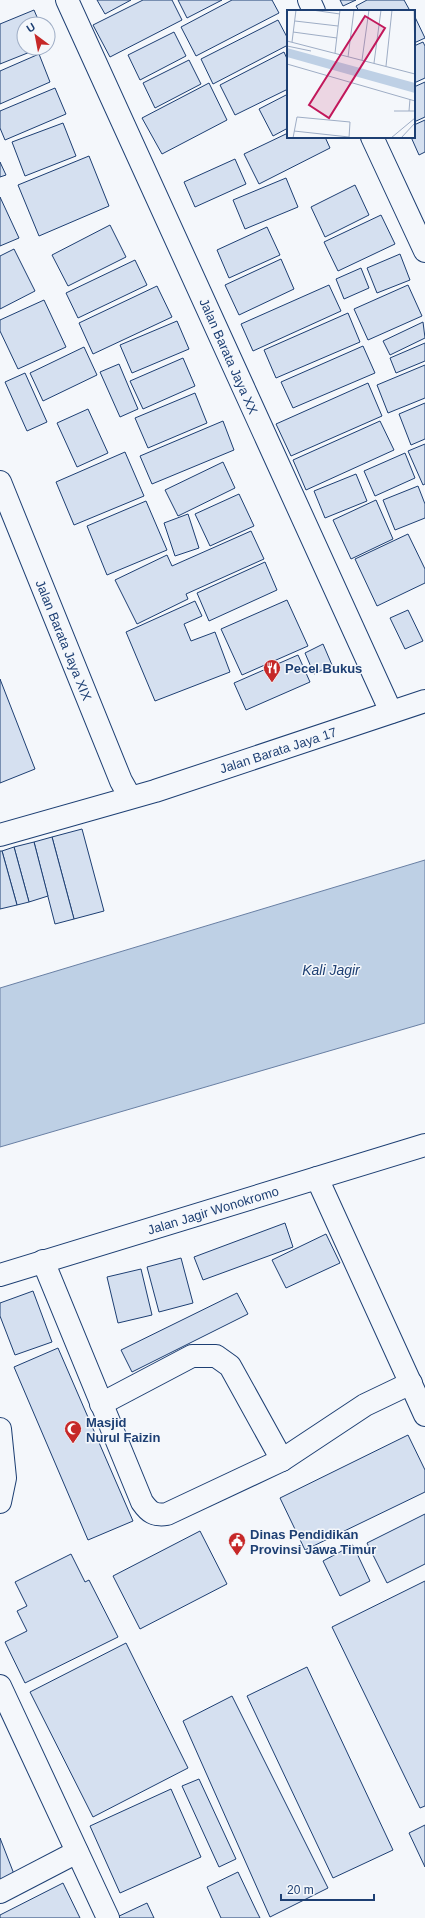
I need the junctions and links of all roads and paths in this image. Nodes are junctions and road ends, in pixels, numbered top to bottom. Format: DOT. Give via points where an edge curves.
graph roads {
  1 [pos="67,0"];
  2 [pos="309,0"];
  3 [pos="314,10"];
  4 [pos="372,138"];
  5 [pos="425,251"];
  6 [pos="0,482"];
  7 [pos="425,701"];
  8 [pos="391,712"];
  9 [pos="130,797"];
  10 [pos="0,835"];
  11 [pos="425,1145"];
  12 [pos="317,1178"];
  13 [pos="43,1262"];
  14 [pos="0,1275"];
  15 [pos="411,1383"];
  16 [pos="101,1404"];
  17 [pos="425,1415"];
  18 [pos="0,1429"];
  19 [pos="282,1460"];
  20 [pos="3,1476"];
  21 [pos="0,1502"];
  22 [pos="0,1686"];
  23 [pos="77,1852"];
  24 [pos="0,1892"];
  25 [pos="108,1918"];
  1 -- 8 [label="street, Jalan Barata Jaya XX"];
  2 -- 3 [label="street"];
  4 -- 5 [label="street"];
  6 -- 9 [label="street, Jalan Barata Jaya XIX" via="118,774"];
  7 -- 8 [label="street, Jalan Barata Jaya 17"];
  8 -- 9 [label="street, Jalan Barata Jaya 17" via="156,791"];
  9 -- 10 [label="street, Jalan Barata Jaya 17"];
  11 -- 12 [label="street, Jalan Jagir Wonokromo"];
  12 -- 13 [label="street, Jalan Jagir Wonokromo"];
  12 -- 15 [label="street"];
  13 -- 14 [label="street, Jalan Jagir Wonokromo"];
  13 -- 16 [label="street"];
  15 -- 17 [label="street"];
  15 -- 19 [label="street" via="365,1405"];
  16 -- 19 [label="street" via="192,1356 216,1356 230,1366"];
  16 -- 19 [label="street" via="142,1502 152,1513 167,1514"];
  18 -- 20 [label="street"];
  20 -- 21 [label="street"];
  22 -- 23 [label="street"];
  23 -- 24 [label="street"];
  23 -- 25 [label="street"];
}
